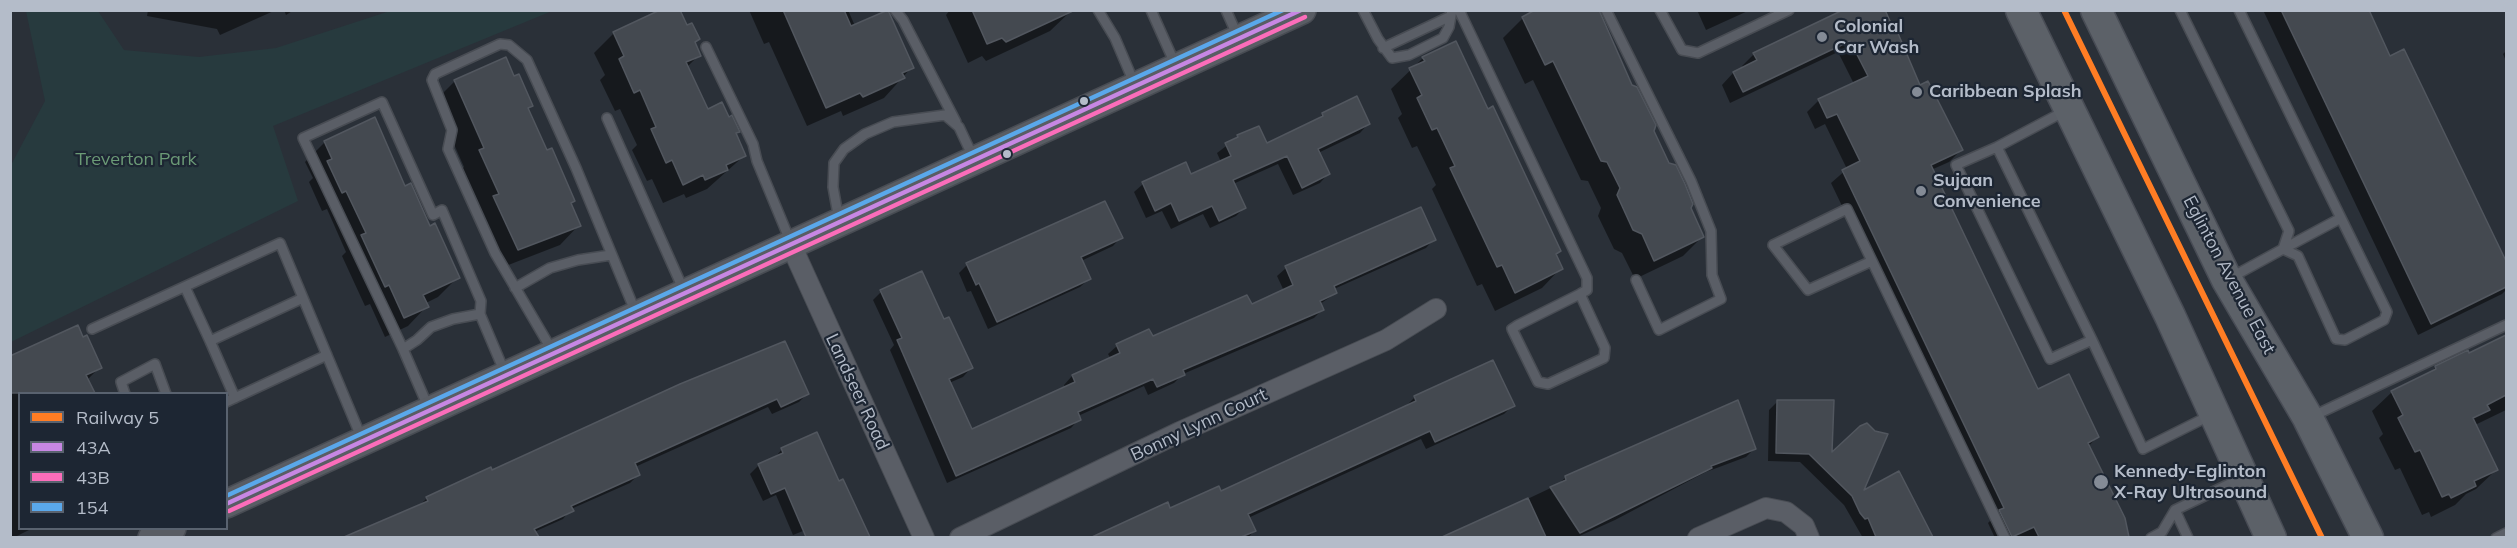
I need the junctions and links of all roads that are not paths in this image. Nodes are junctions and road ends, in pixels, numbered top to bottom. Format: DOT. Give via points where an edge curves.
graph roads {
  1 [pos="895,10"];
  2 [pos="1098,10"];
  3 [pos="1151,10"];
  4 [pos="1226,10"];
  5 [pos="1302,10"];
  6 [pos="1363,10"];
  7 [pos="1605,10"];
  8 [pos="1660,10"];
  9 [pos="1789,10"];
  10 [pos="2020,10"];
  11 [pos="2096,10"];
  12 [pos="2180,10"];
  13 [pos="2239,10"];
  14 [pos="1454,12"];
  15 [pos="1239,39"];
  16 [pos="706,47"];
  17 [pos="1383,48"];
  18 [pos="1178,68"];
  19 [pos="1135,87"];
  20 [pos="2068,110"];
  21 [pos="607,118"];
  22 [pos="959,127"];
  23 [pos="1997,147"];
  24 [pos="975,160"];
  25 [pos="2341,218"];
  26 [pos="839,223"];
  27 [pos="792,245"];
  28 [pos="2283,249"];
  29 [pos="611,255"];
  30 [pos="1872,261"];
  31 [pos="1636,280"];
  32 [pos="2227,280"];
  33 [pos="185,287"];
  34 [pos="515,288"];
  35 [pos="685,293"];
  36 [pos="1580,294"];
  37 [pos="303,298"];
  38 [pos="1436,309"];
  39 [pos="480,314"];
  40 [pos="638,315"];
  41 [pos="2506,325"];
  42 [pos="92,330"];
  43 [pos="2092,340"];
  44 [pos="210,341"];
  45 [pos="403,349"];
  46 [pos="554,354"];
  47 [pos="327,355"];
  48 [pos="506,375"];
  49 [pos="125,392"];
  50 [pos="166,392"];
  51 [pos="231,400"];
  52 [pos="430,411"];
  53 [pos="2215,413"];
  54 [pos="2308,418"];
  55 [pos="363,441"];
  56 [pos="2243,478"];
  57 [pos="228,503"];
  58 [pos="2175,510"];
  59 [pos="168,530"];
  60 [pos="2506,532"];
  61 [pos="2163,535"];
  62 [pos="152,537"];
  63 [pos="924,537"];
  64 [pos="960,537"];
  65 [pos="1698,537"];
  66 [pos="1809,537"];
  67 [pos="2006,537"];
  68 [pos="2151,537"];
  69 [pos="2188,537"];
  70 [pos="2271,537"];
  71 [pos="2368,537"];
  72 [pos="2496,537"];
  1 -- 22 [label="lane"];
  2 -- 19 [label="lane"];
  3 -- 18 [label="lane"];
  4 -- 15 [label="lane"];
  5 -- 15 [label="main road"];
  6 -- 17 [label="lane"];
  7 -- 31 [label="lane" via="1695,191 1711,231 1712,275 1721,299 1659,330"];
  8 -- 9 [label="lane" via="1682,50 1698,53"];
  10 -- 20 [label="main road"];
  11 -- 32 [label="main road, Eglinton Avenue East"];
  12 -- 28 [label="lane" via="2289,231"];
  13 -- 25 [label="lane"];
  14 -- 17 [label="lane"];
  14 -- 17 [label="lane" via="1443,38 1409,55 1392,58"];
  14 -- 36 [label="lane" via="1587,278 1587,290"];
  15 -- 18 [label="main road"];
  16 -- 27 [label="lane" via="753,144"];
  18 -- 19 [label="main road"];
  19 -- 24 [label="main road"];
  20 -- 23 [label="lane"];
  20 -- 53 [label="main road"];
  21 -- 35 [label="lane"];
  22 -- 24 [label="lane"];
  22 -- 26 [label="lane" via="945,115 902,120 865,134 844,149 834,163 832,187"];
  23 -- 43 [label="lane"];
  23 -- 43 [label="lane" via="1956,165 2050,359"];
  24 -- 26 [label="main road"];
  25 -- 28 [label="lane"];
  25 -- 28 [label="lane" via="2387,312 2384,320 2345,340 2336,339 2298,256"];
  26 -- 27 [label="main road"];
  27 -- 35 [label="main road"];
  27 -- 63 [label="street, Landseer Road"];
  28 -- 32 [label="lane"];
  29 -- 34 [label="lane" via="550,268"];
  29 -- 34 [label="lane" via="527,60 509,45 500,44 435,74 432,80 452,130 448,149"];
  29 -- 40 [label="lane"];
  30 -- 30 [label="lane" via="1847,209 1773,245 1808,290"];
  30 -- 67 [label="lane"];
  32 -- 54 [label="main road, Eglinton Avenue East"];
  33 -- 37 [label="lane" via="280,243"];
  33 -- 42 [label="lane"];
  33 -- 44 [label="lane"];
  34 -- 46 [label="lane"];
  35 -- 40 [label="main road"];
  36 -- 36 [label="lane" via="1512,329 1538,382 1548,384 1604,358 1605,348"];
  37 -- 44 [label="lane"];
  37 -- 47 [label="lane"];
  38 -- 64 [label="street, Bonny Lynn Court" via="1386,340"];
  39 -- 45 [label="lane" via="431,327"];
  39 -- 45 [label="lane" via="481,302 442,210 433,214 382,102 303,138"];
  39 -- 48 [label="lane"];
  40 -- 46 [label="main road"];
  41 -- 54 [label="lane"];
  43 -- 53 [label="lane" via="2143,449"];
  44 -- 51 [label="lane"];
  45 -- 52 [label="lane"];
  46 -- 48 [label="main road"];
  47 -- 51 [label="lane"];
  47 -- 55 [label="lane"];
  48 -- 52 [label="main road"];
  49 -- 50 [label="lane" via="121,382 154,364"];
  52 -- 55 [label="main road"];
  53 -- 56 [label="main road"];
  54 -- 71 [label="main road, Eglinton Avenue East"];
  55 -- 57 [label="main road"];
  56 -- 58 [label="lane"];
  56 -- 70 [label="main road"];
  58 -- 61 [label="lane"];
  58 -- 69 [label="lane"];
  59 -- 62 [label="main road"];
  60 -- 72 [label="lane"];
  61 -- 68 [label="lane"];
  65 -- 66 [label="street" via="1766,508 1786,512 1804,526"];
}
